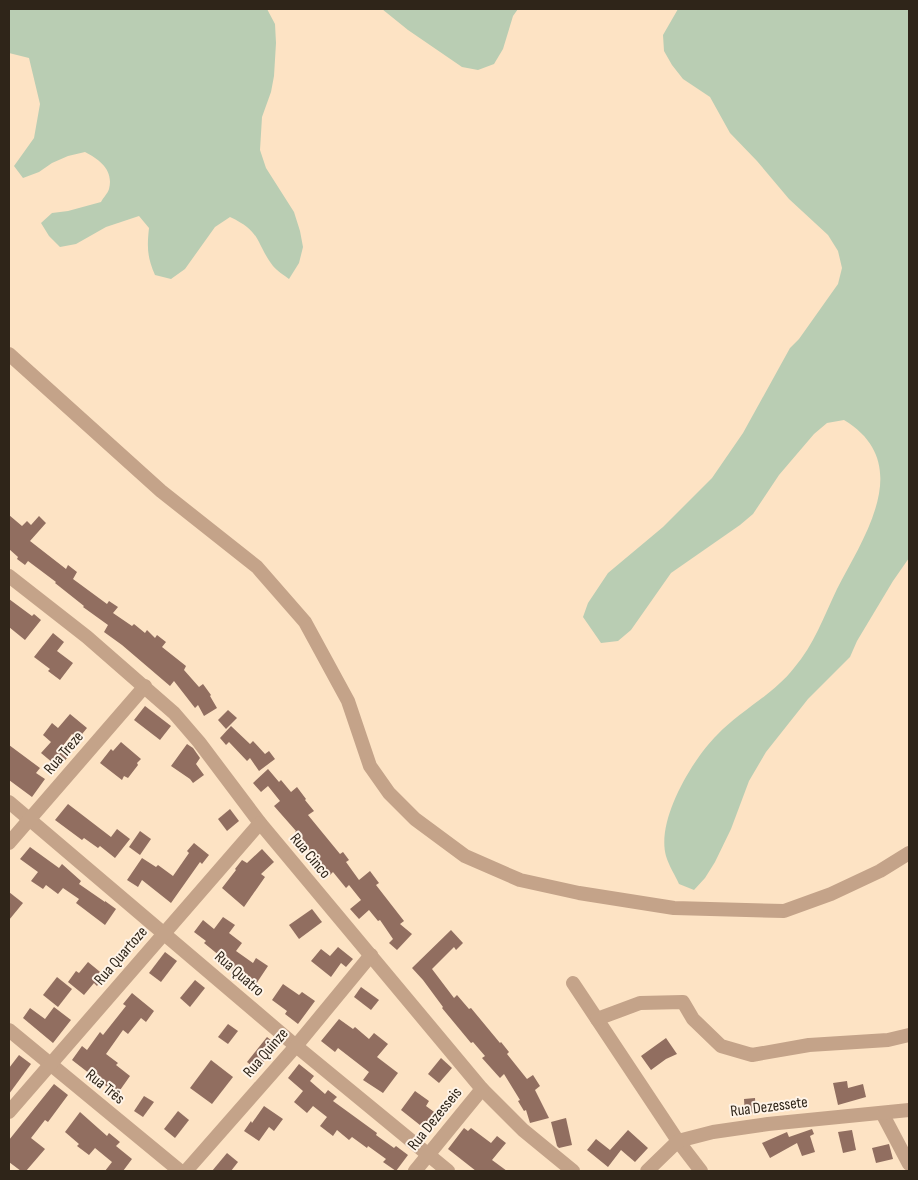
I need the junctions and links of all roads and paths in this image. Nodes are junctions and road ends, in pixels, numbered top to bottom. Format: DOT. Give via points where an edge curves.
graph roads {
  1 [pos="9,354"];
  2 [pos="10,580"];
  3 [pos="145,686"];
  4 [pos="9,802"];
  5 [pos="29,819"];
  6 [pos="260,823"];
  7 [pos="9,843"];
  8 [pos="909,853"];
  9 [pos="164,933"];
  10 [pos="371,955"];
  11 [pos="573,983"];
  12 [pos="597,1019"];
  13 [pos="9,1030"];
  14 [pos="909,1036"];
  15 [pos="296,1046"];
  16 [pos="50,1064"];
  17 [pos="482,1089"];
  18 [pos="909,1110"];
  19 [pos="9,1112"];
  20 [pos="882,1113"];
  21 [pos="678,1141"];
  22 [pos="428,1155"];
  23 [pos="909,1164"];
  24 [pos="180,1171"];
  25 [pos="186,1171"];
  26 [pos="415,1171"];
  27 [pos="448,1171"];
  28 [pos="573,1171"];
  29 [pos="647,1171"];
  30 [pos="701,1171"];
  1 -- 8 [label="street" via="161,491 257,567 305,622 348,701 370,766 389,793 415,819 465,856 520,880 579,893 674,908 784,911 880,872"];
  2 -- 3 [label="street, Rua Cinco"];
  3 -- 5 [label="street, Rua Treze"];
  3 -- 6 [label="street, Rua Cinco" via="189,729"];
  4 -- 5 [label="street, Rua Quatro"];
  5 -- 7 [label="street, Rua Treze"];
  5 -- 9 [label="street, Rua Quatro"];
  6 -- 9 [label="street, Rua Quartoze"];
  6 -- 10 [label="street, Rua Cinco"];
  9 -- 15 [label="street, Rua Quatro"];
  9 -- 16 [label="street, Rua Quartoze"];
  10 -- 15 [label="street, Rua Quinze"];
  10 -- 17 [label="street, Rua Cinco"];
  11 -- 12 [label="street"];
  12 -- 14 [label="street" via="640,1003 683,1002 693,1019 720,1046 752,1055 810,1045"];
  12 -- 21 [label="street"];
  13 -- 16 [label="street, Rua Três"];
  15 -- 22 [label="street, Rua Quatro"];
  15 -- 25 [label="street, Rua Quinze"];
  16 -- 19 [label="street, Rua Quartoze"];
  16 -- 24 [label="street, Rua Três"];
  17 -- 22 [label="street, Rua Dezesseis"];
  17 -- 28 [label="street, Rua Cinco" via="523,1130"];
  18 -- 20 [label="street, Rua Dezessete"];
  20 -- 21 [label="street, Rua Dezessete" via="768,1124"];
  20 -- 23 [label="street"];
  21 -- 29 [label="street, Rua Dezessete"];
  21 -- 30 [label="street"];
  22 -- 26 [label="street, Rua Dezesseis"];
  22 -- 27 [label="street, Rua Quatro"];
}
